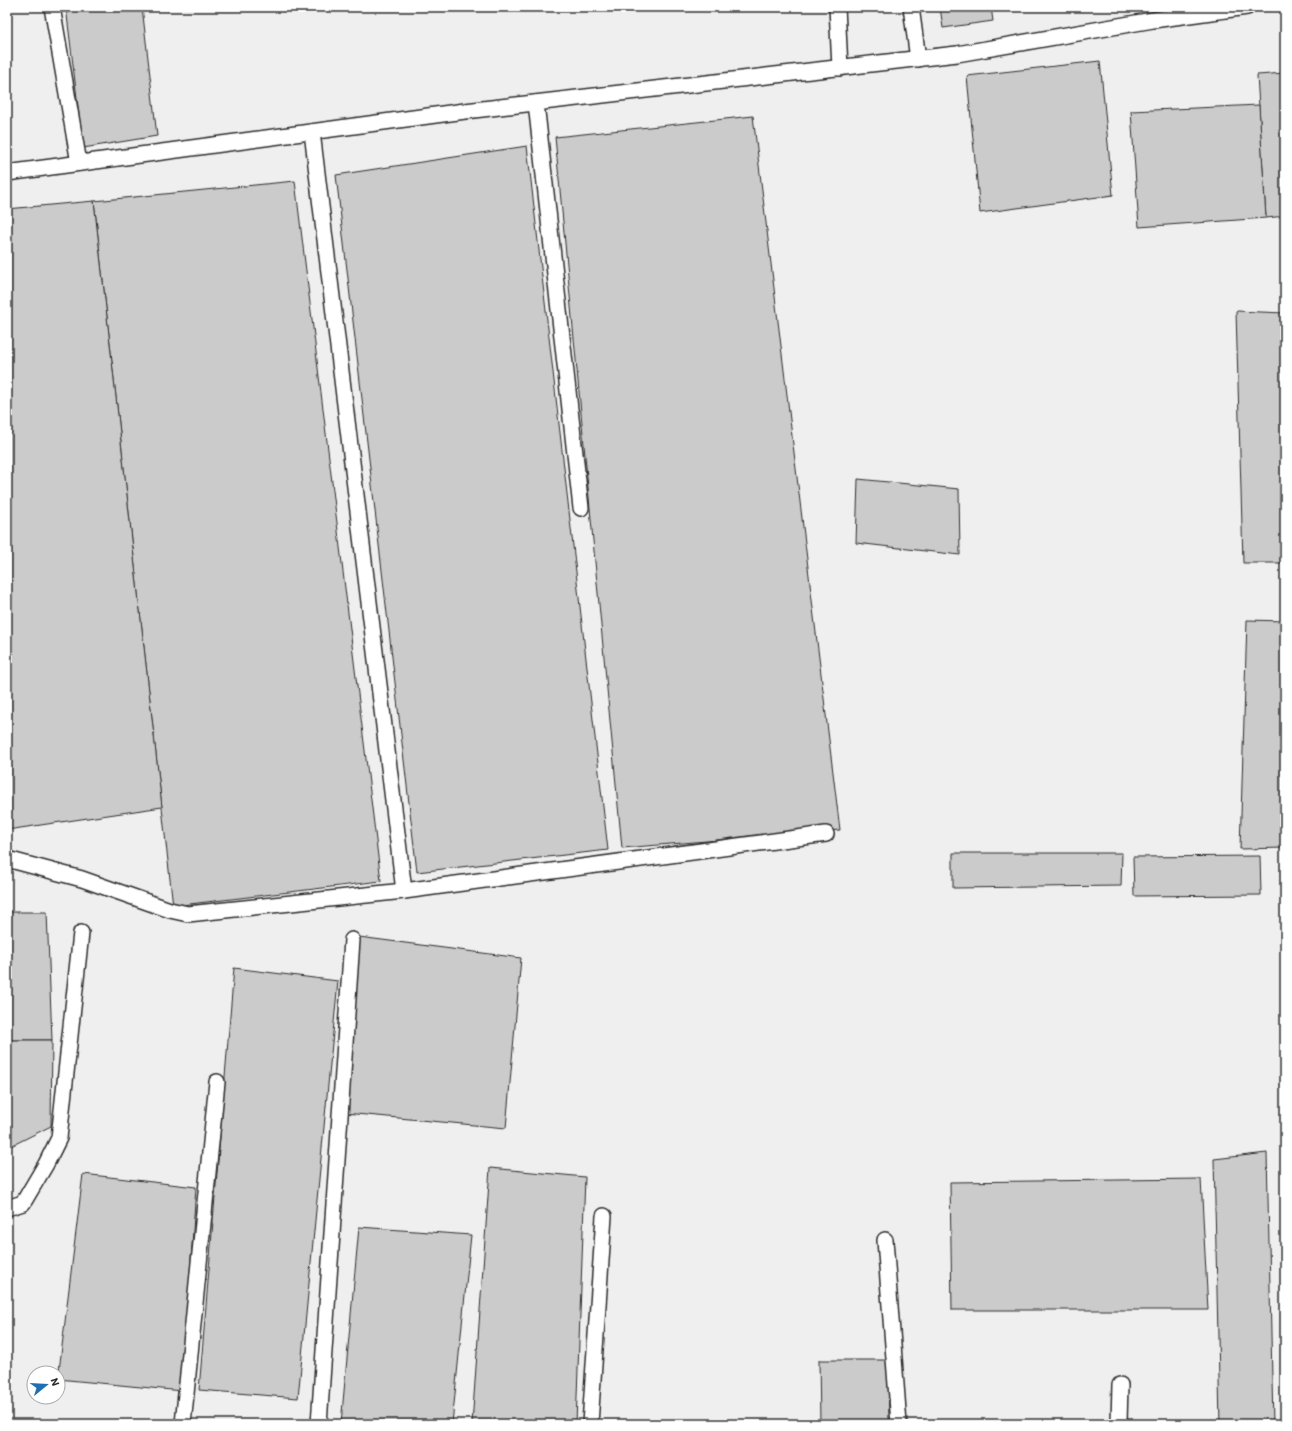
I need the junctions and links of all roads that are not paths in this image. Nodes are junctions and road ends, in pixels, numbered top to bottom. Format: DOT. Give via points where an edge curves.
graph roads {
  1 [pos="52,7"];
  2 [pos="837,7"];
  3 [pos="911,7"];
  4 [pos="1247,7"];
  5 [pos="918,59"];
  6 [pos="840,68"];
  7 [pos="536,103"];
  8 [pos="312,132"];
  9 [pos="79,163"];
  10 [pos="7,174"];
  11 [pos="581,508"];
  12 [pos="826,834"];
  13 [pos="7,860"];
  14 [pos="404,891"];
  15 [pos="81,933"];
  16 [pos="352,940"];
  17 [pos="217,1082"];
  18 [pos="7,1208"];
  19 [pos="604,1216"];
  20 [pos="885,1240"];
  21 [pos="1120,1385"];
  22 [pos="183,1424"];
  23 [pos="319,1424"];
  24 [pos="590,1424"];
  25 [pos="899,1424"];
  26 [pos="1117,1424"];
  1 -- 9 [label="lane"];
  2 -- 6 [label="lane"];
  3 -- 5 [label="lane"];
  4 -- 5 [label="lane"];
  5 -- 6 [label="lane"];
  6 -- 7 [label="lane"];
  7 -- 8 [label="lane"];
  7 -- 11 [label="lane"];
  8 -- 9 [label="lane"];
  8 -- 14 [label="lane"];
  9 -- 10 [label="lane"];
  12 -- 14 [label="lane"];
  13 -- 14 [label="lane" via="82,879 188,914"];
  15 -- 18 [label="lane" via="58,1138 23,1203"];
  16 -- 23 [label="lane"];
  17 -- 22 [label="lane"];
  19 -- 24 [label="lane"];
  20 -- 25 [label="lane"];
  21 -- 26 [label="lane"];
}
